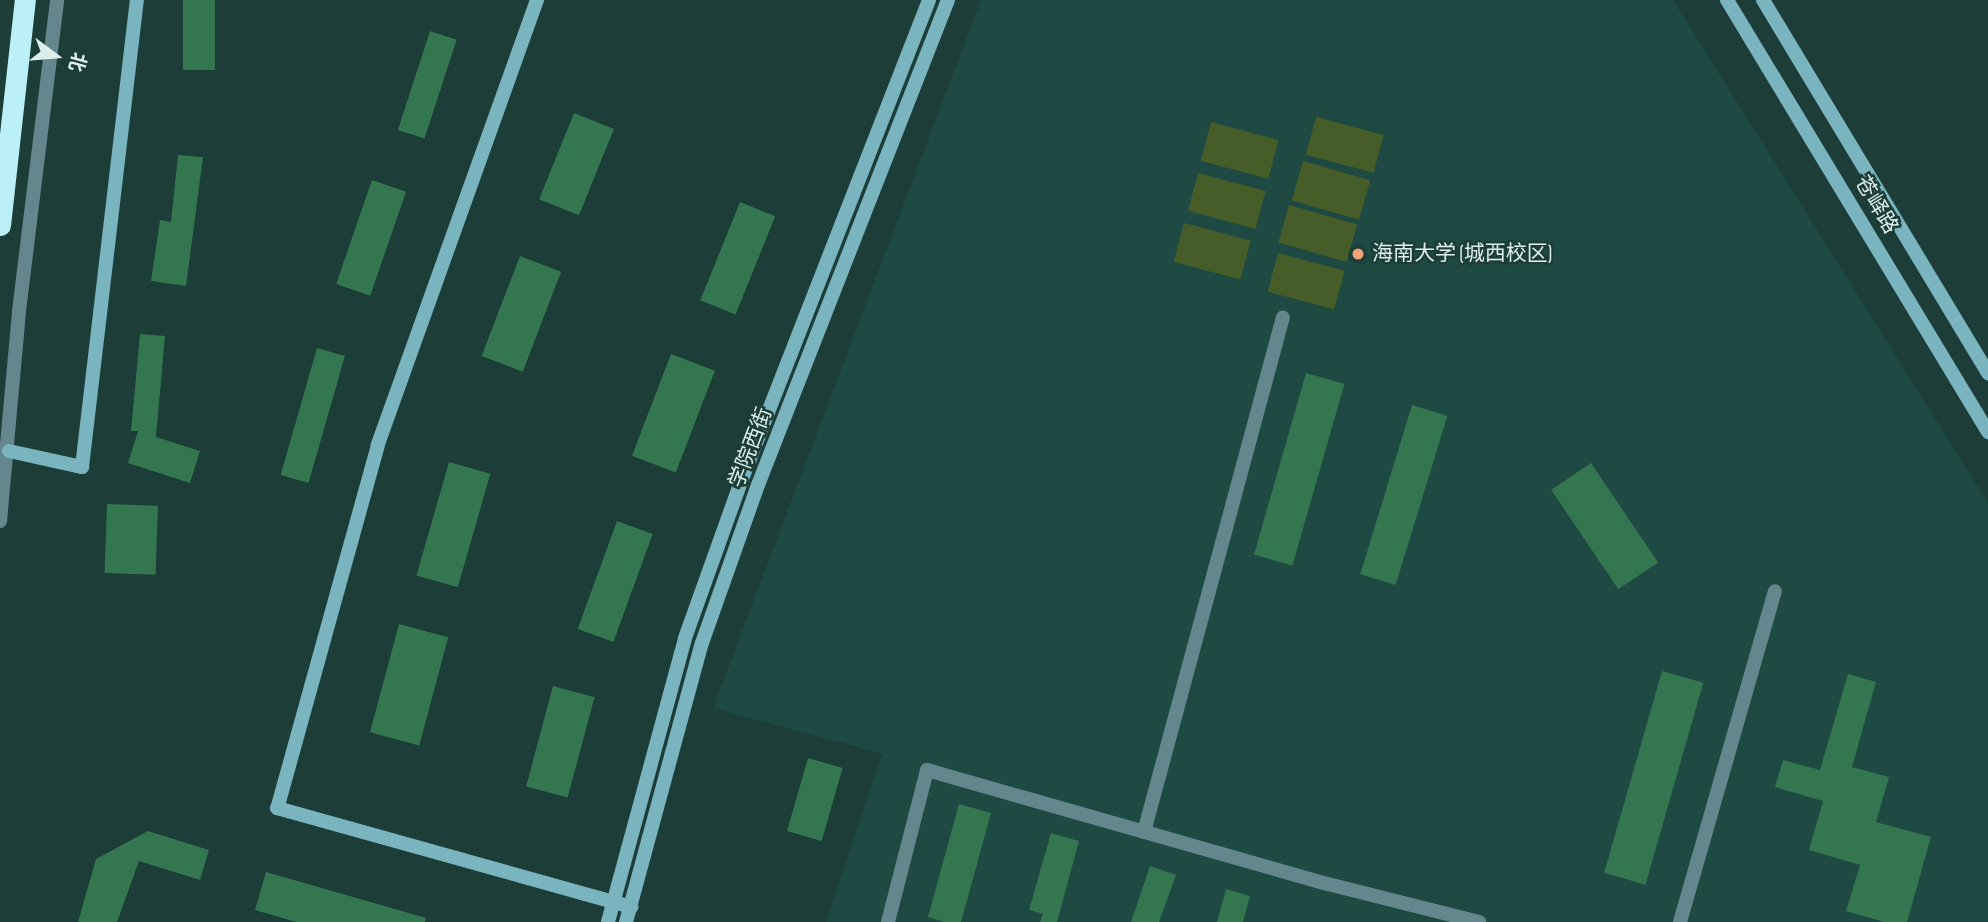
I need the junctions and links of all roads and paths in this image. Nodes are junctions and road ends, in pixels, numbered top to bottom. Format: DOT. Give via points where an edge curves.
graph roads {
  1 [pos="25,0"];
  2 [pos="57,0"];
  3 [pos="137,0"];
  4 [pos="537,0"];
  5 [pos="929,0"];
  6 [pos="948,0"];
  7 [pos="1727,0"];
  8 [pos="1763,0"];
  9 [pos="0,225"];
  10 [pos="1283,317"];
  11 [pos="1988,373"];
  12 [pos="1988,432"];
  13 [pos="9,451"];
  14 [pos="0,521"];
  15 [pos="1774,591"];
  16 [pos="1144,832"];
  17 [pos="613,902"];
  18 [pos="631,907"];
  19 [pos="608,922"];
  20 [pos="626,922"];
  21 [pos="888,922"];
  22 [pos="1479,922"];
  23 [pos="1680,922"];
  1 -- 9 [label="highway"];
  2 -- 13 [label="street" via="19,311"];
  3 -- 13 [label="main road" via="82,467"];
  4 -- 17 [label="main road" via="378,445 278,808"];
  5 -- 17 [label="main road, 学院西街" via="741,479 690,625"];
  6 -- 18 [label="main road, 学院西街" via="763,472 707,630"];
  7 -- 12 [label="main road, 苍峄路"];
  8 -- 11 [label="main road, 苍峄路"];
  10 -- 16 [label="street"];
  13 -- 14 [label="street"];
  15 -- 23 [label="street"];
  16 -- 21 [label="street" via="927,771"];
  16 -- 22 [label="street"];
  17 -- 18 [label="main road"];
  17 -- 19 [label="main road, 学院西街"];
  18 -- 20 [label="main road, 学院西街"];
}
